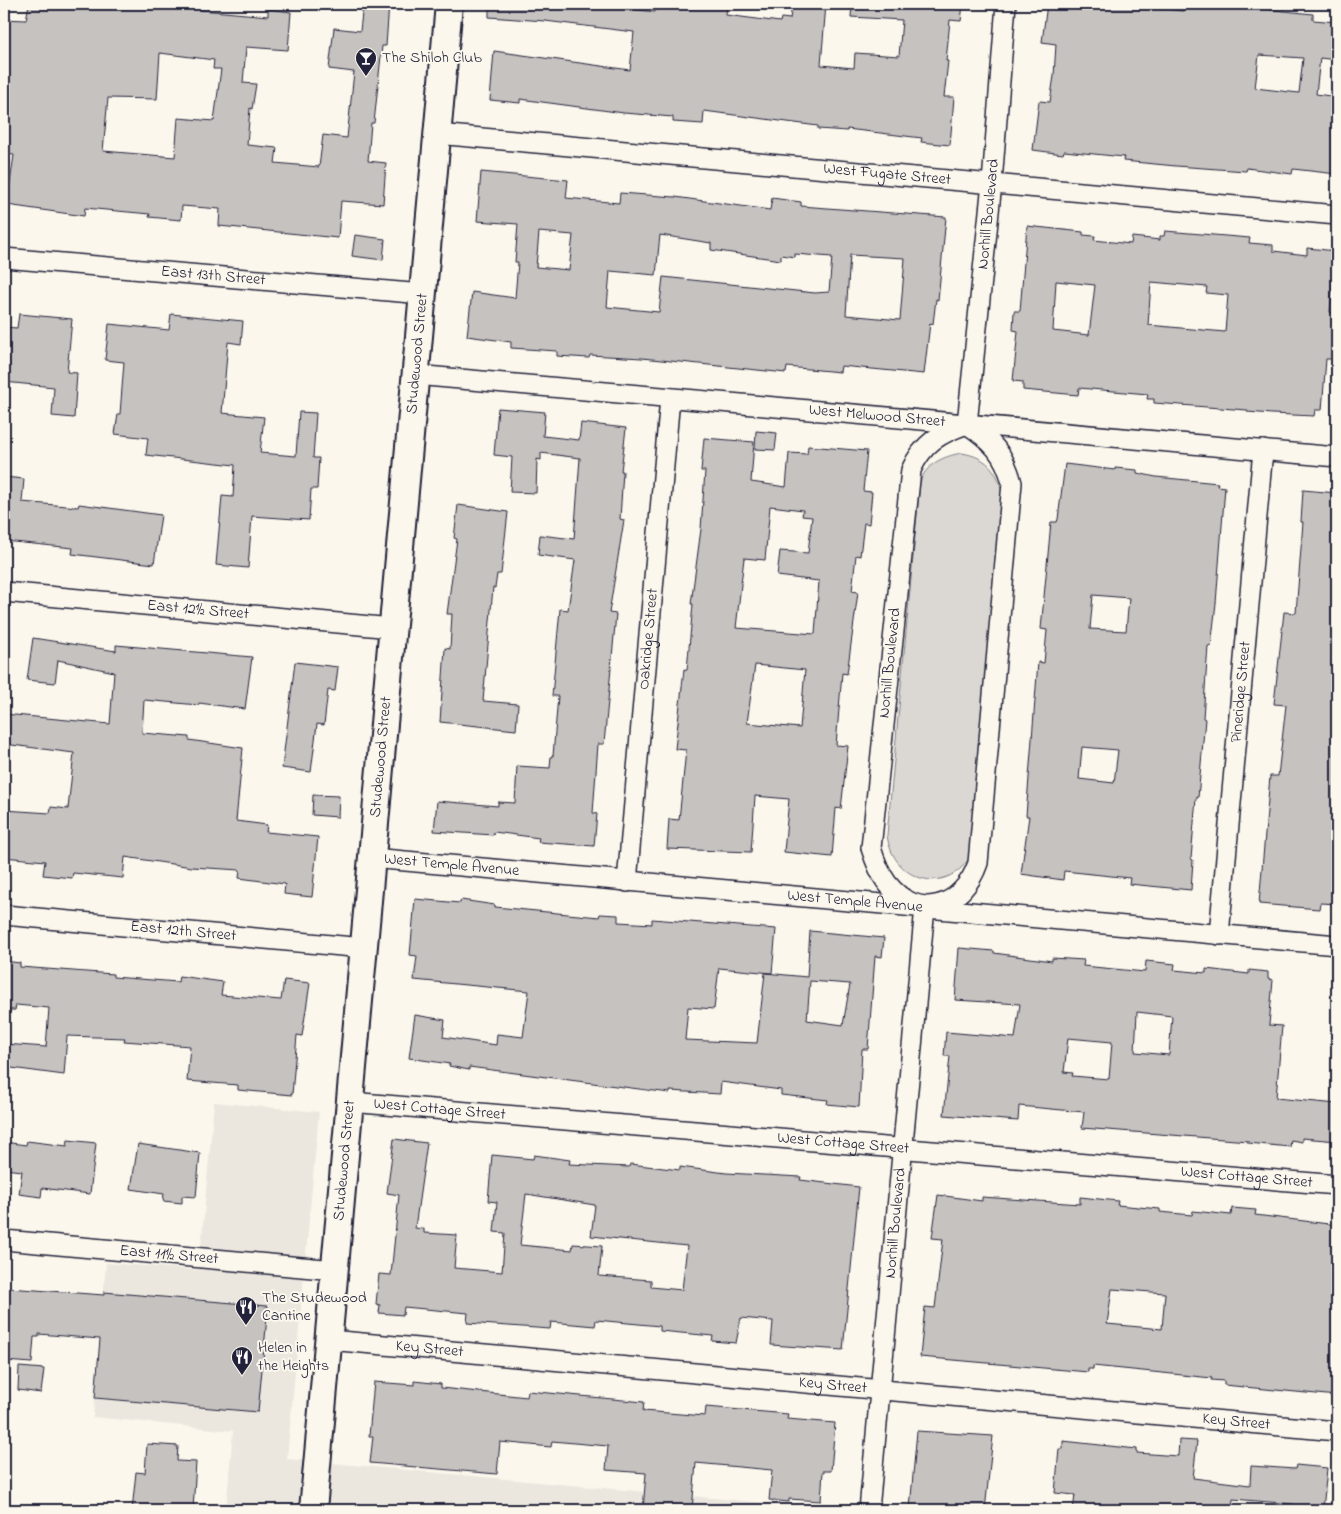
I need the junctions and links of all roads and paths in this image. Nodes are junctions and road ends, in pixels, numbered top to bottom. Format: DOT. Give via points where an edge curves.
graph roads {
  1 [pos="449,4"];
  2 [pos="1006,4"];
  3 [pos="437,134"];
  4 [pos="992,184"];
  5 [pos="1337,215"];
  6 [pos="4,258"];
  7 [pos="423,294"];
  8 [pos="416,375"];
  9 [pos="670,398"];
  10 [pos="966,424"];
  11 [pos="1263,450"];
  12 [pos="1337,457"];
  13 [pos="4,592"];
  14 [pos="392,628"];
  15 [pos="372,858"];
  16 [pos="627,882"];
  17 [pos="925,907"];
  18 [pos="4,915"];
  19 [pos="1219,935"];
  20 [pos="1337,945"];
  21 [pos="364,948"];
  22 [pos="350,1102"];
  23 [pos="902,1149"];
  24 [pos="1337,1185"];
  25 [pos="4,1240"];
  26 [pos="335,1270"];
  27 [pos="329,1340"];
  28 [pos="880,1390"];
  29 [pos="1337,1431"];
  30 [pos="313,1510"];
  31 [pos="869,1510"];
  1 -- 3 [label="main road, Studewood Street"];
  2 -- 4 [label="street, Norhill Boulevard"];
  3 -- 4 [label="street, West Fugate Street"];
  3 -- 7 [label="main road, Studewood Street"];
  4 -- 5 [label="street, West Fugate Street"];
  4 -- 10 [label="street, Norhill Boulevard"];
  6 -- 7 [label="street, East 13th Street"];
  7 -- 8 [label="main road, Studewood Street"];
  8 -- 9 [label="street, West Melwood Street"];
  8 -- 14 [label="main road, Studewood Street"];
  9 -- 10 [label="street, West Melwood Street"];
  9 -- 16 [label="street, Oakridge Street"];
  10 -- 11 [label="street, West Melwood Street"];
  10 -- 17 [label="street" via="992,442 1002,454 1012,483 978,863 974,876 957,896 946,903"];
  10 -- 17 [label="street, Norhill Boulevard" via="938,435 926,444 910,470 871,848 877,868 888,884 902,898"];
  11 -- 12 [label="street, West Melwood Street"];
  11 -- 19 [label="street, Pineridge Street"];
  13 -- 14 [label="street, East 12½ Street"];
  14 -- 15 [label="main road, Studewood Street"];
  15 -- 16 [label="street, West Temple Avenue"];
  15 -- 21 [label="main road, Studewood Street"];
  16 -- 17 [label="street, West Temple Avenue"];
  17 -- 19 [label="street, West Temple Avenue"];
  17 -- 23 [label="street, Norhill Boulevard"];
  18 -- 21 [label="street, East 12th Street"];
  19 -- 20 [label="street, West Temple Avenue"];
  21 -- 22 [label="main road, Studewood Street"];
  22 -- 23 [label="street, West Cottage Street"];
  22 -- 26 [label="main road, Studewood Street"];
  23 -- 24 [label="street, West Cottage Street"];
  23 -- 28 [label="street, Norhill Boulevard"];
  25 -- 26 [label="street, East 11½ Street"];
  26 -- 27 [label="main road, Studewood Street"];
  27 -- 28 [label="street, Key Street"];
  27 -- 30 [label="main road, Studewood Street"];
  28 -- 29 [label="street, Key Street"];
  28 -- 31 [label="street, Norhill Boulevard"];
}
